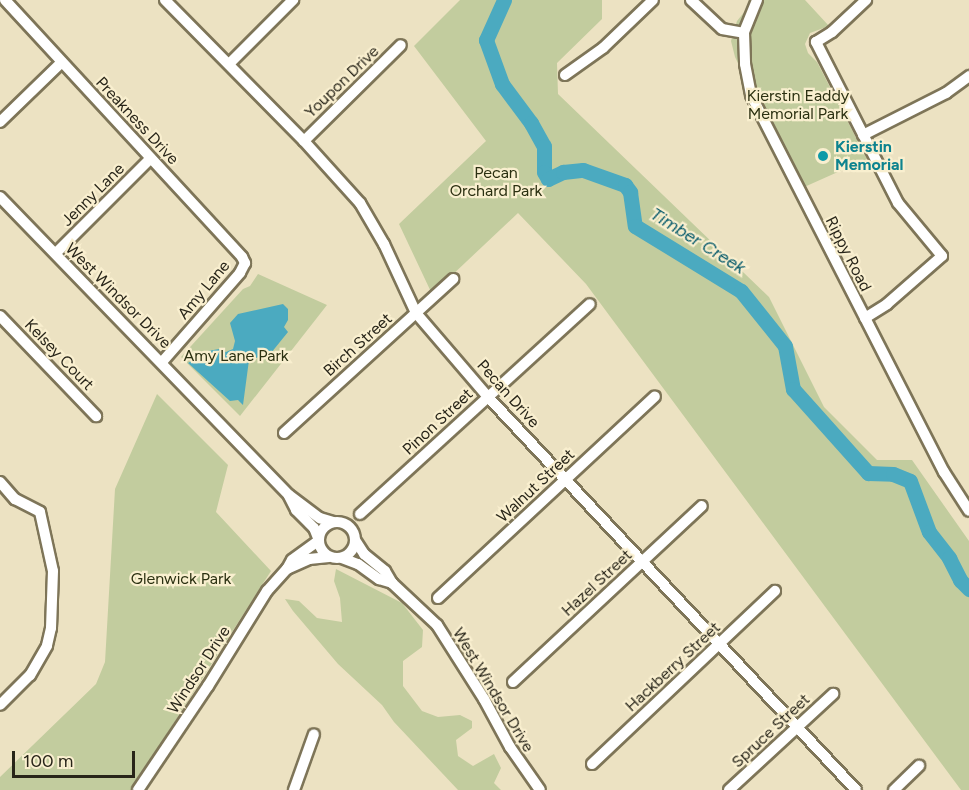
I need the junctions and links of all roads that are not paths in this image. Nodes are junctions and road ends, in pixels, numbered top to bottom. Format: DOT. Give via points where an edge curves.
graph roads {
  1 [pos="4,0"];
  2 [pos="165,0"];
  3 [pos="293,0"];
  4 [pos="653,0"];
  5 [pos="691,0"];
  6 [pos="757,0"];
  7 [pos="866,0"];
  8 [pos="744,33"];
  9 [pos="401,45"];
  10 [pos="62,62"];
  11 [pos="229,64"];
  12 [pos="564,75"];
  13 [pos="968,78"];
  14 [pos="0,122"];
  15 [pos="862,135"];
  16 [pos="304,141"];
  17 [pos="151,158"];
  18 [pos="2,204"];
  19 [pos="56,254"];
  20 [pos="245,263"];
  21 [pos="453,279"];
  22 [pos="590,304"];
  23 [pos="416,313"];
  24 [pos="0,316"];
  25 [pos="865,318"];
  26 [pos="162,362"];
  27 [pos="655,396"];
  28 [pos="488,397"];
  29 [pos="96,416"];
  30 [pos="284,433"];
  31 [pos="565,479"];
  32 [pos="0,482"];
  33 [pos="289,495"];
  34 [pos="702,506"];
  35 [pos="969,512"];
  36 [pos="360,514"];
  37 [pos="333,522"];
  38 [pos="318,539"];
  39 [pos="355,540"];
  40 [pos="329,556"];
  41 [pos="342,558"];
  42 [pos="643,561"];
  43 [pos="287,569"];
  44 [pos="392,583"];
  45 [pos="775,591"];
  46 [pos="438,598"];
  47 [pos="720,643"];
  48 [pos="513,682"];
  49 [pos="833,694"];
  50 [pos="0,705"];
  51 [pos="797,727"];
  52 [pos="314,734"];
  53 [pos="592,764"];
  54 [pos="920,766"];
  55 [pos="138,790"];
  56 [pos="294,790"];
  57 [pos="540,790"];
  58 [pos="729,790"];
  59 [pos="856,790"];
  60 [pos="894,790"];
  1 -- 10 [label="street, Preakness Drive"];
  2 -- 11 [label="street, Pecan Drive"];
  3 -- 11 [label="street"];
  4 -- 12 [label="street" via="603,48"];
  5 -- 8 [label="street" via="722,29"];
  6 -- 8 [label="street, Rippy Road"];
  7 -- 15 [label="street" via="816,42"];
  8 -- 25 [label="street, Rippy Road" via="751,95"];
  9 -- 16 [label="street, Youpon Drive"];
  10 -- 14 [label="street"];
  10 -- 17 [label="street, Preakness Drive"];
  11 -- 16 [label="street, Pecan Drive"];
  13 -- 15 [label="street"];
  15 -- 25 [label="street" via="898,203 942,256"];
  16 -- 23 [label="street, Pecan Drive" via="365,210"];
  17 -- 19 [label="street, Jenny Lane"];
  17 -- 20 [label="street, Preakness Drive"];
  18 -- 19 [label="street, West Windsor Drive"];
  19 -- 26 [label="street, West Windsor Drive"];
  20 -- 26 [label="street, Amy Lane"];
  21 -- 23 [label="street, Birch Street"];
  22 -- 28 [label="street, Pinon Street"];
  23 -- 28 [label="street, Pecan Drive"];
  23 -- 30 [label="street, Birch Street"];
  24 -- 29 [label="street, Kelsey Court"];
  25 -- 35 [label="street, Rippy Road" via="944,472"];
  26 -- 33 [label="street, West Windsor Drive"];
  27 -- 31 [label="street, Walnut Street"];
  28 -- 31 [label="street, Pecan Drive"];
  28 -- 36 [label="street, Pinon Street"];
  31 -- 42 [label="street, Pecan Drive"];
  31 -- 46 [label="street, Walnut Street"];
  32 -- 50 [label="street" via="15,499 40,512 52,571 47,646 30,675"];
  33 -- 37 [label="street, West Windsor Drive" via="320,518"];
  33 -- 38 [label="street, West Windsor Drive"];
  34 -- 42 [label="street, Hazel Street"];
  37 -- 38 [label="street" via="321,529"];
  37 -- 39 [label="street, West Windsor Drive" via="348,525"];
  38 -- 40 [label="street, West Windsor Drive" via="322,551"];
  38 -- 43 [label="street, Windsor Drive"];
  39 -- 41 [label="street" via="353,549"];
  39 -- 44 [label="street, West Windsor Drive"];
  40 -- 41 [label="street, West Windsor Drive"];
  40 -- 43 [label="street, Windsor Drive" via="309,559"];
  41 -- 44 [label="street, West Windsor Drive"];
  42 -- 47 [label="street, Pecan Drive"];
  42 -- 48 [label="street, Hazel Street"];
  43 -- 55 [label="street, Windsor Drive" via="267,591"];
  44 -- 57 [label="street, West Windsor Drive" via="436,625"];
  45 -- 47 [label="street, Hackberry Street"];
  47 -- 51 [label="street, Pecan Drive"];
  47 -- 53 [label="street, Hackberry Street"];
  49 -- 51 [label="street, Spruce Street"];
  51 -- 58 [label="street, Spruce Street"];
  51 -- 59 [label="street, Pecan Drive"];
  52 -- 56 [label="street"];
  54 -- 60 [label="street"];
}
